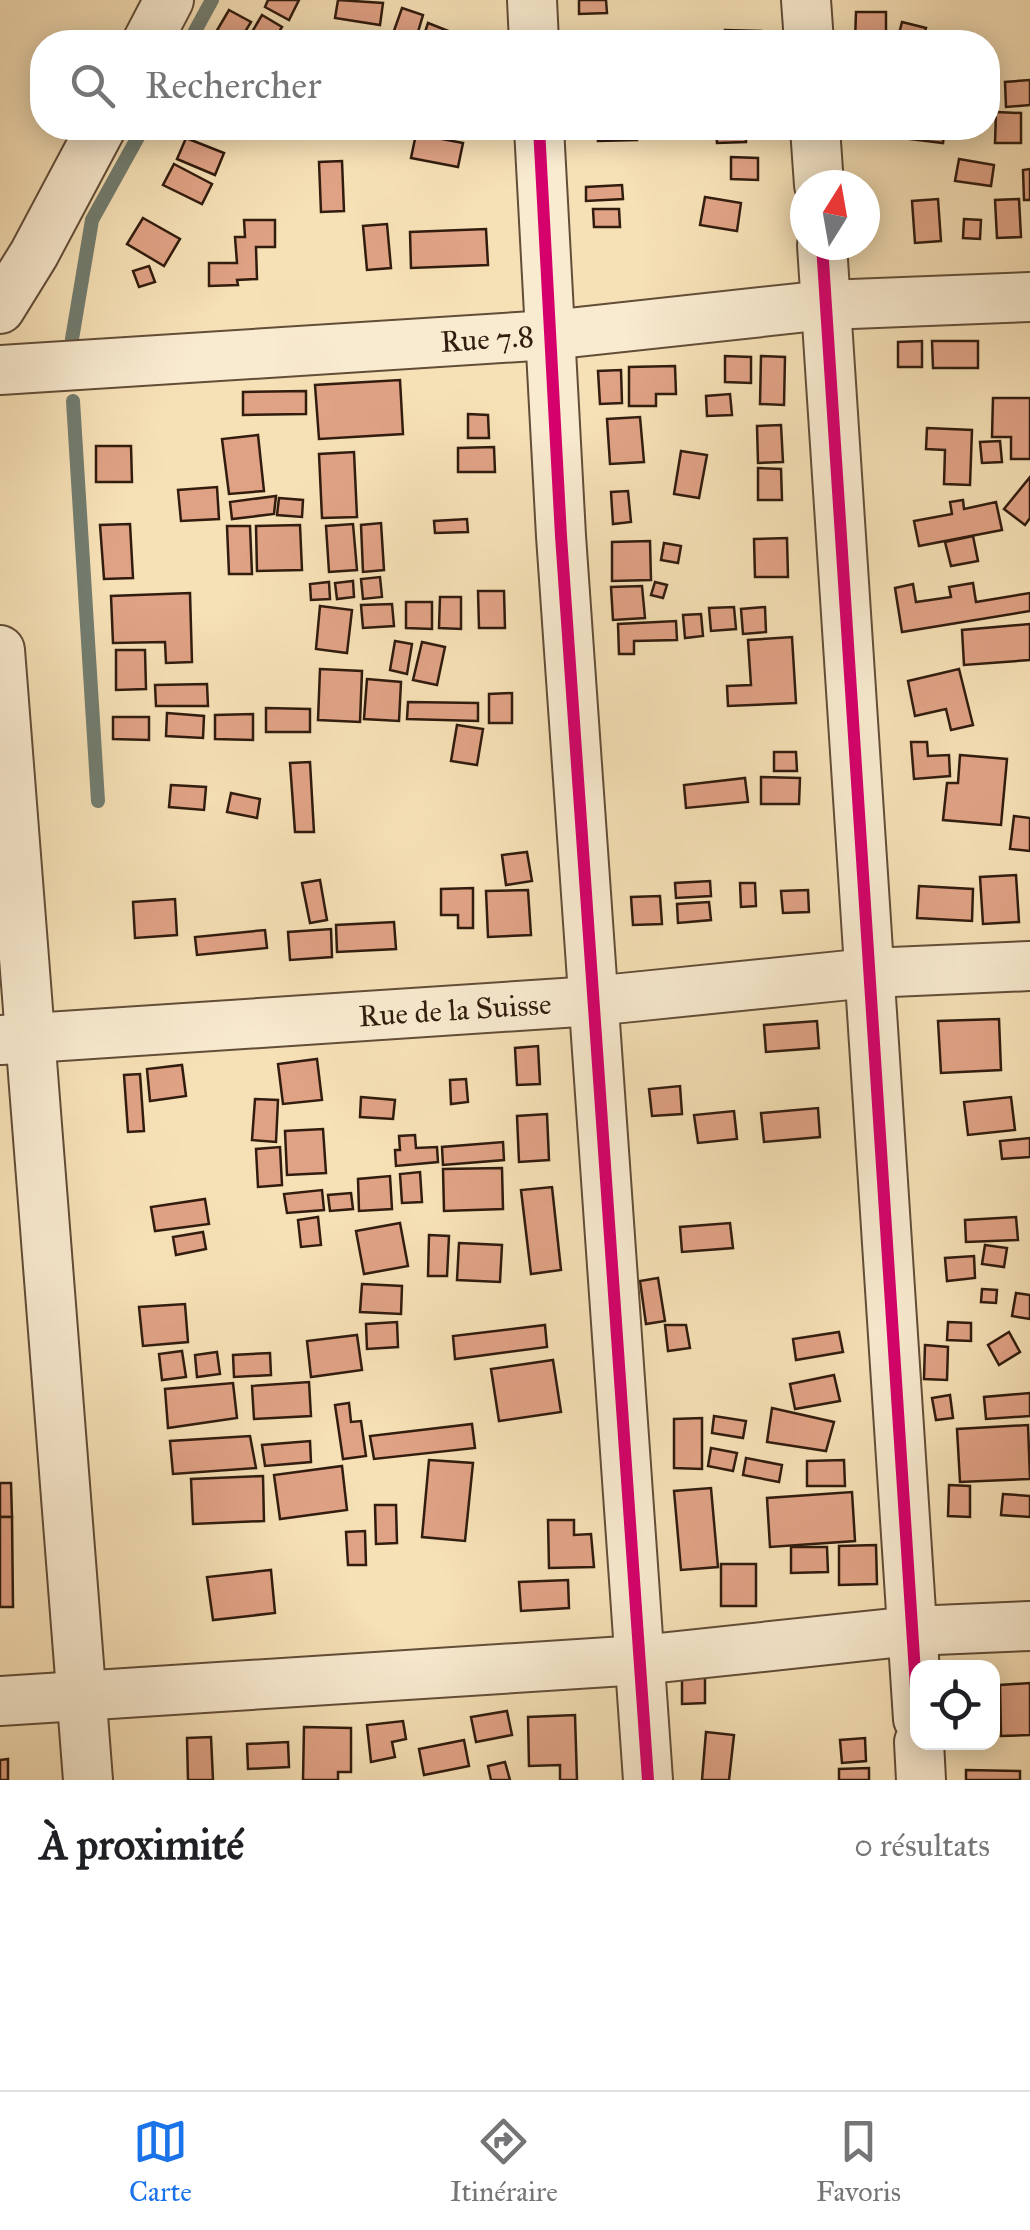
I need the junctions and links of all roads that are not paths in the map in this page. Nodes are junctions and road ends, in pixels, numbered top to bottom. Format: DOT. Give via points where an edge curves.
graph roads {
  1 [pos="170,0"];
  2 [pos="532,0"];
  3 [pos="806,0"];
  4 [pos="154,30"];
  5 [pos="533,30"];
  6 [pos="808,30"];
  7 [pos="96,140"];
  8 [pos="540,140"];
  9 [pos="816,140"];
  10 [pos="817,170"];
  11 [pos="823,260"];
  12 [pos="1030,297"];
  13 [pos="826,306"];
  14 [pos="0,310"];
  15 [pos="550,335"];
  16 [pos="0,370"];
  17 [pos="0,650"];
  18 [pos="1030,966"];
  19 [pos="869,972"];
  20 [pos="594,1002"];
  21 [pos="15,1039"];
  22 [pos="1030,1626"];
  23 [pos="912,1631"];
  24 [pos="640,1660"];
  25 [pos="914,1660"];
  26 [pos="81,1696"];
  27 [pos="0,1701"];
  28 [pos="920,1750"];
  29 [pos="88,1780"];
  30 [pos="648,1780"];
  31 [pos="922,1780"];
  1 -- 4 [label="street"];
  2 -- 5 [label="street"];
  3 -- 6 [label="street"];
  7 -- 14 [label="street"];
  8 -- 15 [label="street"];
  9 -- 10 [label="street"];
  11 -- 13 [label="street"];
  12 -- 13 [label="street, Rue 7.8"];
  13 -- 15 [label="street, Rue 7.8"];
  13 -- 19 [label="street"];
  15 -- 16 [label="street, Rue 7.8"];
  15 -- 20 [label="street"];
  17 -- 21 [label="street"];
  18 -- 19 [label="street, Rue de la Suisse"];
  19 -- 20 [label="street, Rue de la Suisse"];
  19 -- 23 [label="street"];
  20 -- 21 [label="street, Rue de la Suisse"];
  20 -- 24 [label="street"];
  21 -- 26 [label="street"];
  22 -- 23 [label="street"];
  23 -- 24 [label="street"];
  23 -- 25 [label="street"];
  24 -- 26 [label="street"];
  24 -- 30 [label="street"];
  26 -- 27 [label="street"];
  26 -- 29 [label="street"];
  28 -- 31 [label="street"];
}
